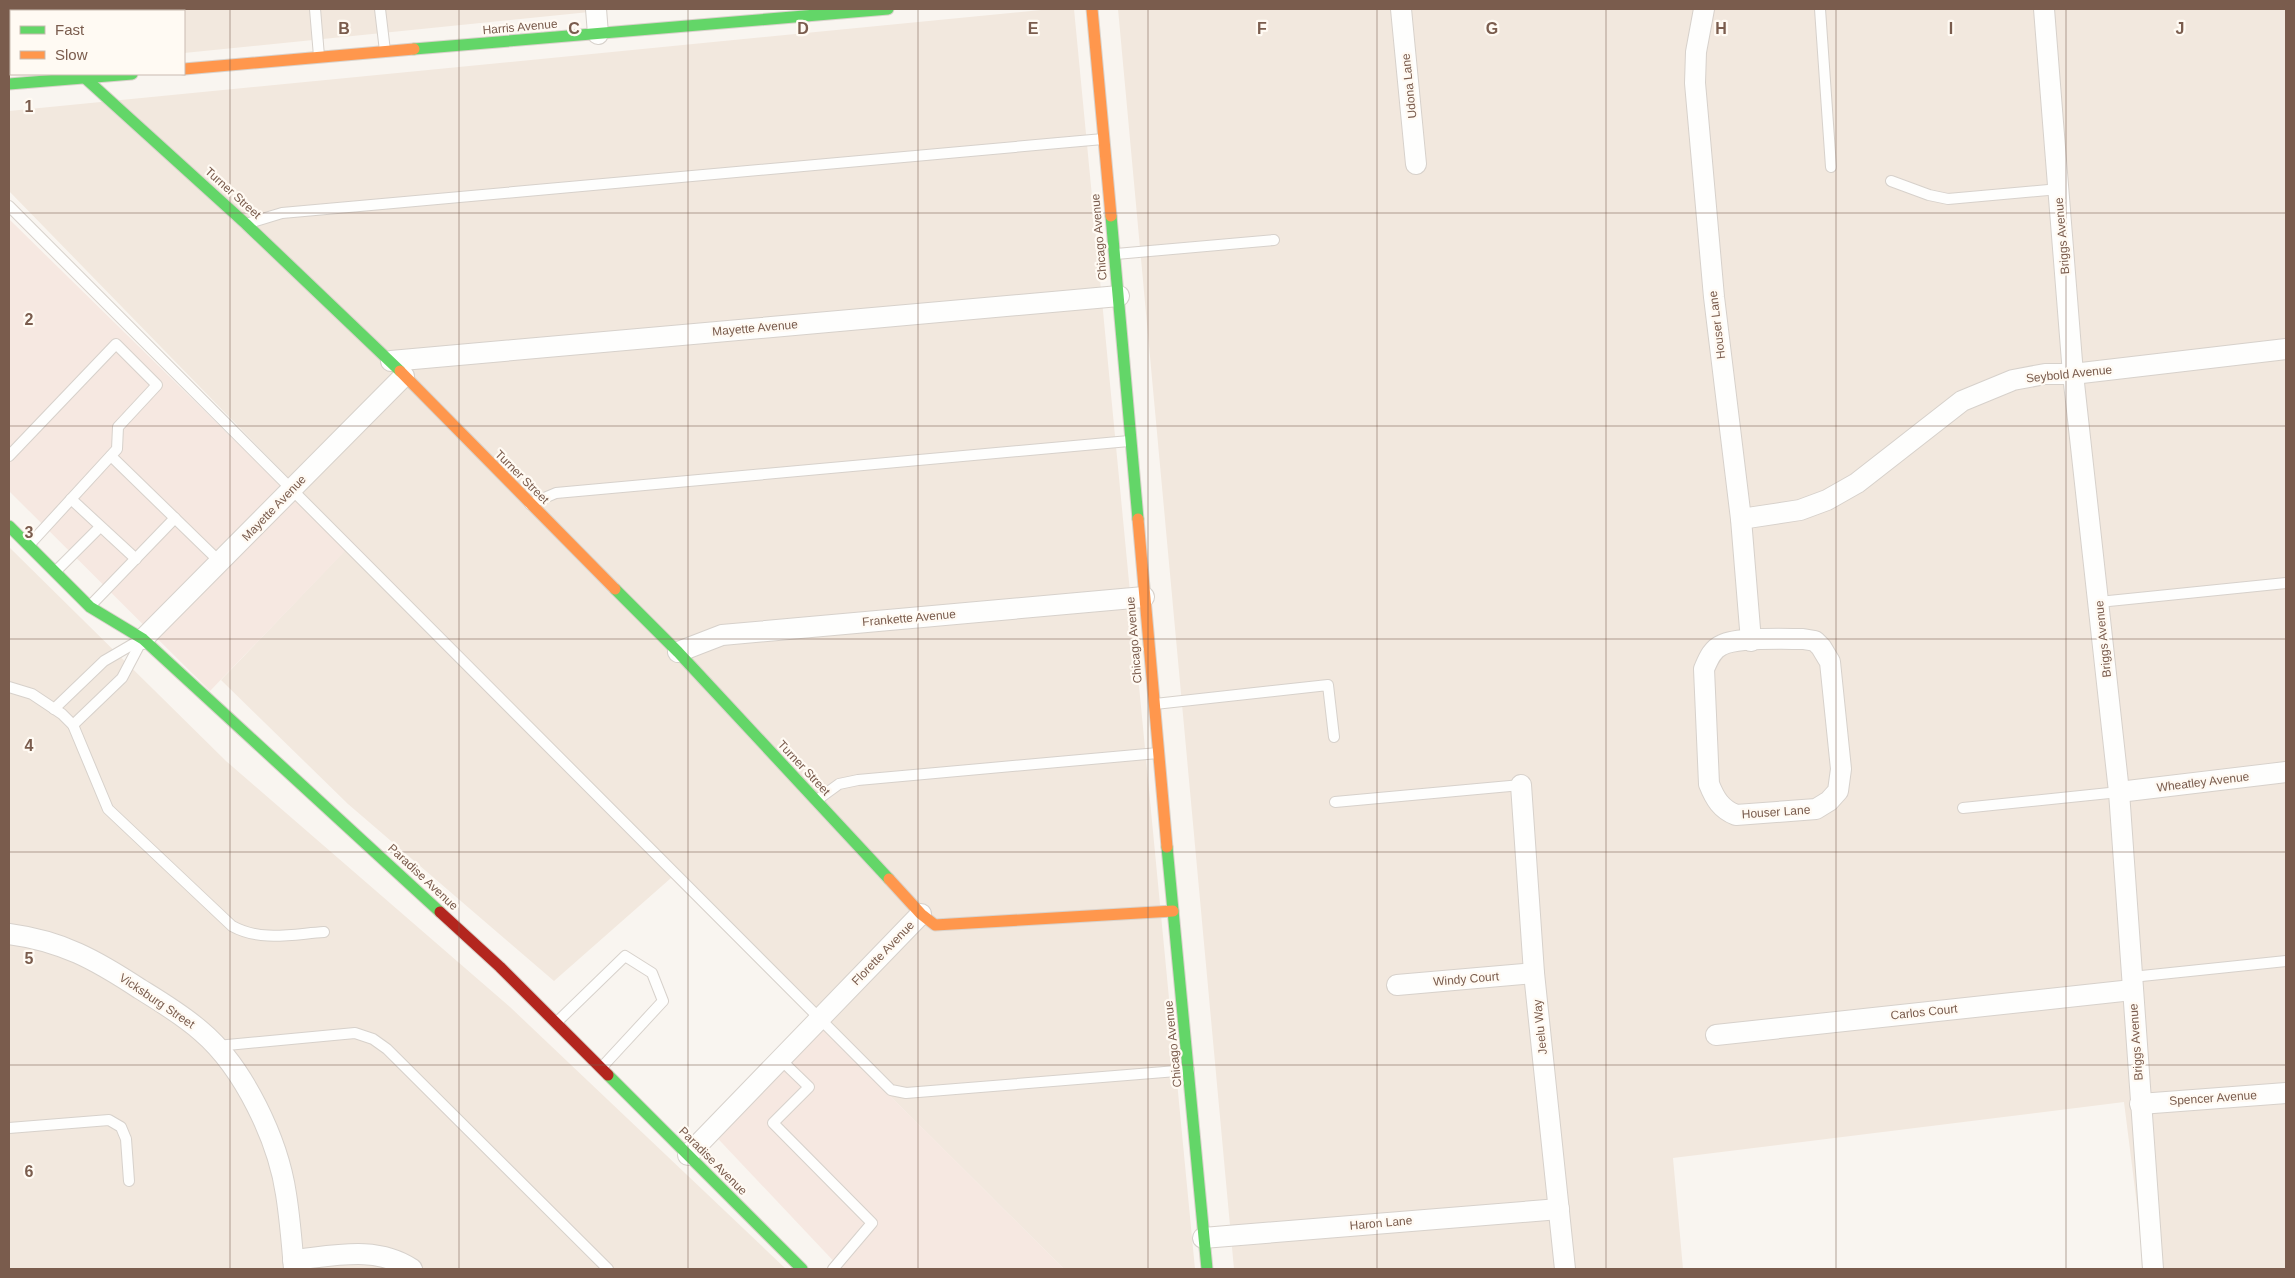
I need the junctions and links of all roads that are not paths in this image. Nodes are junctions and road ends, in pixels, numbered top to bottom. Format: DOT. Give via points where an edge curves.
graph roads {
  1 [pos="315,9"];
  2 [pos="380,9"];
  3 [pos="596,9"];
  4 [pos="888,9"];
  5 [pos="1092,9"];
  6 [pos="1401,9"];
  7 [pos="1704,9"];
  8 [pos="1820,9"];
  9 [pos="2044,9"];
  10 [pos="830,11"];
  11 [pos="598,34"];
  12 [pos="385,52"];
  13 [pos="320,57"];
  14 [pos="185,69"];
  15 [pos="120,75"];
  16 [pos="85,78"];
  17 [pos="9,84"];
  18 [pos="1104,139"];
  19 [pos="1416,164"];
  20 [pos="1831,167"];
  21 [pos="1891,181"];
  22 [pos="2059,189"];
  23 [pos="9,206"];
  24 [pos="246,224"];
  25 [pos="1274,240"];
  26 [pos="1114,254"];
  27 [pos="1119,296"];
  28 [pos="2286,349"];
  29 [pos="392,361"];
  30 [pos="2073,374"];
  31 [pos="404,376"];
  32 [pos="1131,441"];
  33 [pos="9,456"];
  34 [pos="110,456"];
  35 [pos="292,490"];
  36 [pos="71,498"];
  37 [pos="530,504"];
  38 [pos="175,518"];
  39 [pos="1741,519"];
  40 [pos="9,526"];
  41 [pos="100,526"];
  42 [pos="28,545"];
  43 [pos="136,559"];
  44 [pos="221,562"];
  45 [pos="55,572"];
  46 [pos="2286,583"];
  47 [pos="1144,597"];
  48 [pos="2099,602"];
  49 [pos="90,607"];
  50 [pos="143,639"];
  51 [pos="1751,641"];
  52 [pos="678,652"];
  53 [pos="9,687"];
  54 [pos="1154,704"];
  55 [pos="54,709"];
  56 [pos="73,725"];
  57 [pos="1334,737"];
  58 [pos="1158,752"];
  59 [pos="2286,772"];
  60 [pos="1521,785"];
  61 [pos="2119,792"];
  62 [pos="816,801"];
  63 [pos="1335,802"];
  64 [pos="1963,808"];
  65 [pos="1173,911"];
  66 [pos="921,914"];
  67 [pos="324,932"];
  68 [pos="9,934"];
  69 [pos="2286,961"];
  70 [pos="1534,973"];
  71 [pos="2132,983"];
  72 [pos="1397,985"];
  73 [pos="818,1020"];
  74 [pos="556,1023"];
  75 [pos="1716,1035"];
  76 [pos="216,1046"];
  77 [pos="780,1059"];
  78 [pos="601,1068"];
  79 [pos="1190,1070"];
  80 [pos="2286,1093"];
  81 [pos="2140,1104"];
  82 [pos="9,1128"];
  83 [pos="688,1155"];
  84 [pos="129,1181"];
  85 [pos="1559,1208"];
  86 [pos="1204,1238"];
  87 [pos="294,1265"];
  88 [pos="412,1269"];
  89 [pos="608,1269"];
  90 [pos="802,1269"];
  91 [pos="833,1269"];
  92 [pos="1206,1269"];
  93 [pos="1565,1269"];
  94 [pos="2153,1269"];
  1 -- 13 [label="lane"];
  2 -- 12 [label="lane"];
  3 -- 11 [label="street"];
  4 -- 10 [label="street, Harris Avenue"];
  5 -- 18 [label="street, Chicago Avenue"];
  6 -- 19 [label="street, Udona Lane"];
  7 -- 39 [label="street, Houser Lane" via="1694,83 1714,298"];
  8 -- 20 [label="lane"];
  9 -- 22 [label="street, Briggs Avenue"];
  10 -- 11 [label="street, Harris Avenue"];
  11 -- 12 [label="street, Harris Avenue"];
  12 -- 13 [label="street, Harris Avenue"];
  13 -- 14 [label="street, Harris Avenue"];
  15 -- 16 [label="street"];
  16 -- 17 [label="street"];
  16 -- 24 [label="street, Turner Street"];
  18 -- 24 [label="lane" via="282,213"];
  18 -- 26 [label="street, Chicago Avenue"];
  21 -- 22 [label="lane" via="1948,199"];
  22 -- 30 [label="street, Briggs Avenue"];
  23 -- 35 [label="lane"];
  24 -- 29 [label="street, Turner Street"];
  25 -- 26 [label="lane"];
  26 -- 27 [label="street, Chicago Avenue"];
  27 -- 29 [label="street, Mayette Avenue"];
  27 -- 32 [label="street, Chicago Avenue"];
  28 -- 30 [label="street, Seybold Avenue"];
  29 -- 31 [label="street, Turner Street"];
  30 -- 39 [label="street, Seybold Avenue" via="2045,374 2012,380 1962,401 1842,492 1800,510"];
  30 -- 48 [label="street, Briggs Avenue"];
  31 -- 35 [label="street, Mayette Avenue"];
  31 -- 37 [label="street, Turner Street"];
  32 -- 37 [label="lane" via="556,493"];
  32 -- 47 [label="street, Chicago Avenue"];
  33 -- 34 [label="lane" via="116,344 157,385 118,427 117,449"];
  34 -- 36 [label="lane"];
  34 -- 38 [label="lane"];
  35 -- 44 [label="street, Mayette Avenue"];
  35 -- 73 [label="lane"];
  36 -- 41 [label="lane"];
  36 -- 42 [label="lane"];
  37 -- 52 [label="street, Turner Street"];
  38 -- 43 [label="lane"];
  38 -- 44 [label="lane"];
  39 -- 51 [label="street, Houser Lane"];
  40 -- 42 [label="street, Paradise Avenue"];
  41 -- 43 [label="lane"];
  41 -- 45 [label="lane"];
  42 -- 45 [label="street, Paradise Avenue"];
  43 -- 49 [label="lane"];
  44 -- 50 [label="street, Mayette Avenue"];
  45 -- 49 [label="street, Paradise Avenue"];
  46 -- 48 [label="lane"];
  47 -- 52 [label="street, Frankette Avenue" via="722,635"];
  47 -- 54 [label="street, Chicago Avenue"];
  48 -- 61 [label="street, Briggs Avenue"];
  49 -- 50 [label="street, Paradise Avenue"];
  50 -- 55 [label="lane" via="104,661"];
  50 -- 56 [label="lane" via="122,678"];
  50 -- 74 [label="street, Paradise Avenue" via="500,967"];
  51 -- 51 [label="street, Houser Lane" via="1803,638 1815,641 1830,662 1840,784 1829,801 1816,809 1736,815 1724,810 1709,784 1704,669 1710,655 1721,645"];
  52 -- 62 [label="street, Turner Street"];
  53 -- 55 [label="lane" via="32,694"];
  54 -- 57 [label="lane" via="1328,685"];
  54 -- 58 [label="street, Chicago Avenue"];
  55 -- 56 [label="lane"];
  56 -- 67 [label="lane" via="108,809 232,926 247,934 266,936"];
  58 -- 62 [label="lane" via="858,780 839,784"];
  58 -- 65 [label="street, Chicago Avenue"];
  59 -- 61 [label="street, Wheatley Avenue"];
  60 -- 63 [label="lane"];
  60 -- 70 [label="street, Jeelu Way"];
  61 -- 64 [label="lane"];
  61 -- 71 [label="street, Briggs Avenue"];
  62 -- 66 [label="street, Turner Street"];
  65 -- 66 [label="street, Florette Avenue" via="960,925 934,924"];
  65 -- 79 [label="street, Chicago Avenue"];
  66 -- 73 [label="street, Florette Avenue"];
  68 -- 76 [label="street, Vicksburg Street" via="65,946 98,961 181,1016"];
  69 -- 71 [label="lane"];
  70 -- 72 [label="street, Windy Court"];
  70 -- 85 [label="street, Jeelu Way"];
  71 -- 75 [label="street, Carlos Court"];
  71 -- 81 [label="street, Briggs Avenue"];
  73 -- 77 [label="street, Florette Avenue"];
  73 -- 79 [label="lane" via="891,1090 906,1093"];
  74 -- 78 [label="street, Paradise Avenue"];
  74 -- 78 [label="lane" via="625,956 652,973 663,1001"];
  76 -- 87 [label="street, Vicksburg Street" via="249,1092 277,1156 286,1193"];
  76 -- 89 [label="lane" via="355,1032 373,1039 387,1049"];
  77 -- 83 [label="street, Florette Avenue"];
  77 -- 91 [label="lane" via="809,1087 773,1123 872,1224"];
  78 -- 83 [label="street, Paradise Avenue"];
  79 -- 86 [label="street, Chicago Avenue"];
  80 -- 81 [label="street, Spencer Avenue"];
  81 -- 94 [label="street, Briggs Avenue"];
  82 -- 84 [label="lane" via="109,1120 121,1127 126,1139"];
  83 -- 90 [label="street, Paradise Avenue"];
  85 -- 86 [label="street, Haron Lane"];
  85 -- 93 [label="street, Jeelu Way"];
  86 -- 92 [label="street, Chicago Avenue"];
  87 -- 88 [label="street" via="366,1253 400,1261"];
}
